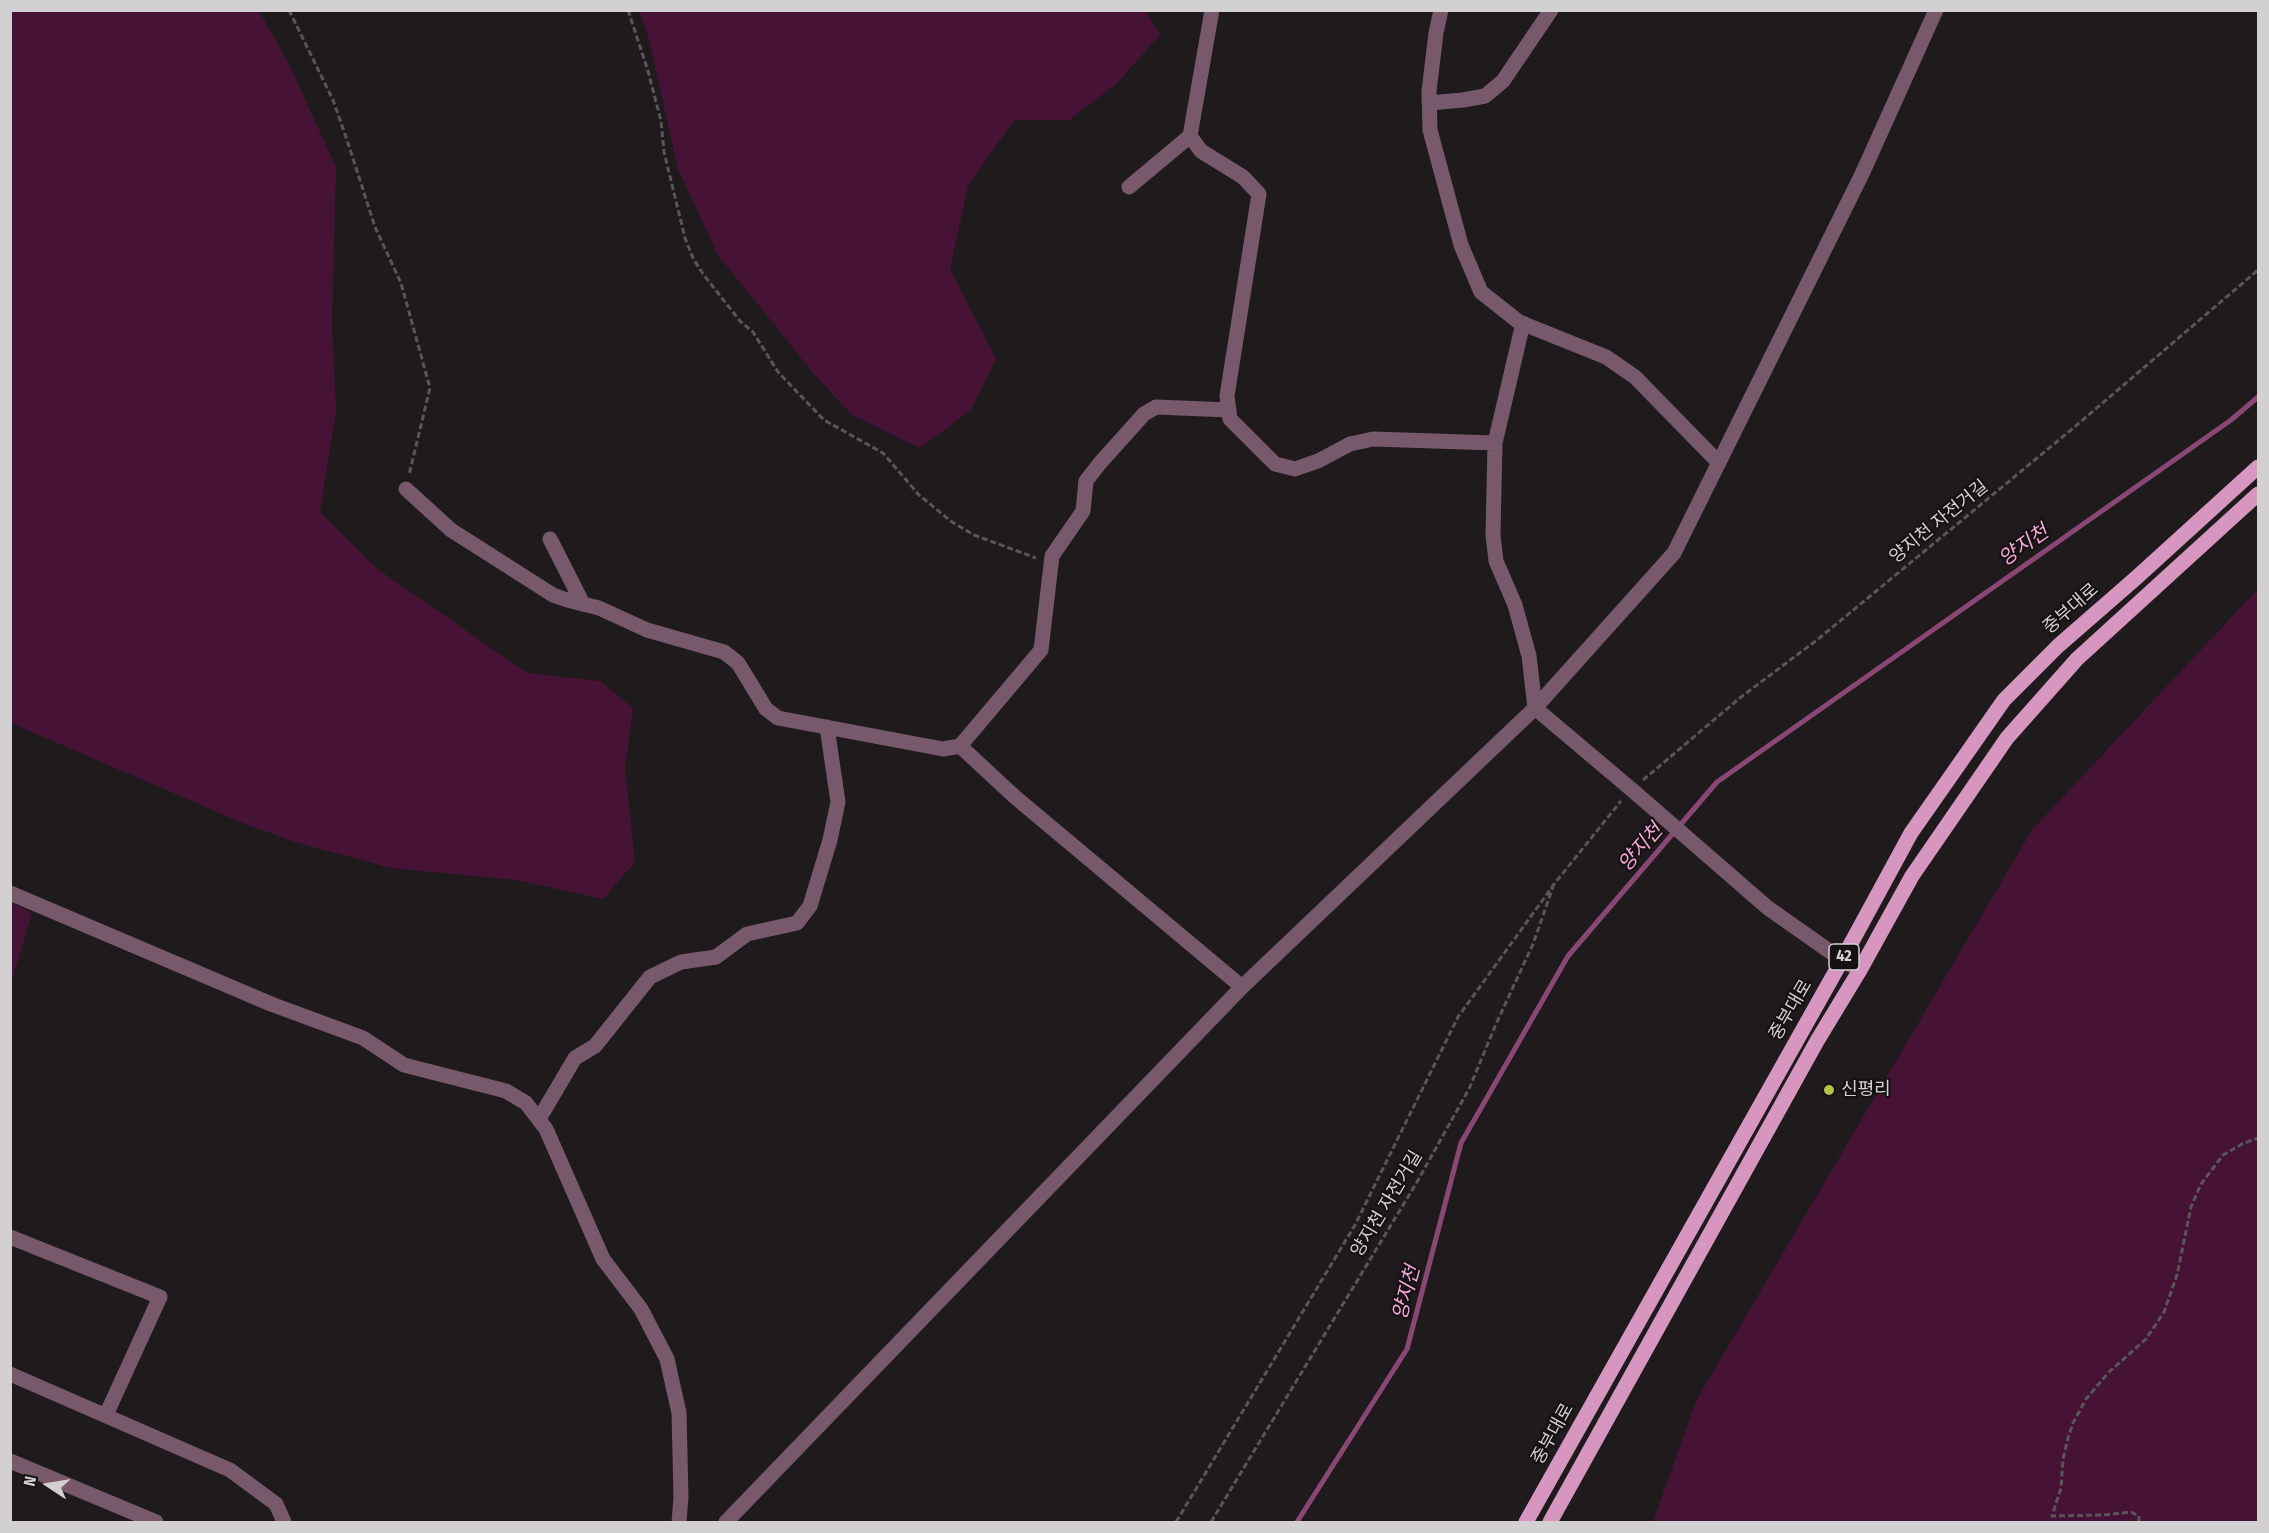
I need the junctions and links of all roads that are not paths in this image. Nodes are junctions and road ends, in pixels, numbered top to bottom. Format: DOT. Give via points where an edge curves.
graph roads {
  1 [pos="1212,10"];
  2 [pos="1441,10"];
  3 [pos="1551,10"];
  4 [pos="1936,10"];
  5 [pos="1430,103"];
  6 [pos="1190,136"];
  7 [pos="1129,187"];
  8 [pos="1523,323"];
  9 [pos="1229,410"];
  10 [pos="1495,444"];
  11 [pos="1719,463"];
  12 [pos="2259,467"];
  13 [pos="406,489"];
  14 [pos="2259,494"];
  15 [pos="550,539"];
  16 [pos="583,604"];
  17 [pos="1535,708"];
  18 [pos="827,727"];
  19 [pos="960,746"];
  20 [pos="10,893"];
  21 [pos="1842,960"];
  22 [pos="1860,970"];
  23 [pos="1242,987"];
  24 [pos="539,1119"];
  25 [pos="10,1237"];
  26 [pos="10,1374"];
  27 [pos="106,1416"];
  28 [pos="10,1461"];
  29 [pos="156,1522"];
  30 [pos="285,1522"];
  31 [pos="679,1522"];
  32 [pos="726,1522"];
  33 [pos="1526,1522"];
  34 [pos="1550,1522"];
  1 -- 6 [label="street"];
  2 -- 5 [label="street"];
  3 -- 5 [label="street" via="1503,81 1485,96"];
  4 -- 11 [label="street" via="1862,174"];
  5 -- 8 [label="street" via="1430,130 1461,245 1481,292"];
  6 -- 7 [label="street"];
  6 -- 9 [label="street" via="1201,151 1243,177 1260,194 1227,396"];
  8 -- 10 [label="street"];
  8 -- 11 [label="street" via="1606,357 1635,377"];
  9 -- 10 [label="street" via="1230,419 1275,464 1295,469 1350,444 1373,439"];
  9 -- 19 [label="street" via="1156,407 1144,414 1086,481 1083,511 1052,556 1041,650"];
  10 -- 17 [label="street" via="1496,561 1515,605 1529,656"];
  11 -- 17 [label="street" via="1674,553"];
  12 -- 21 [label="main road, 중부대로 / 42" via="2058,646 2004,700 1911,833"];
  13 -- 16 [label="street" via="451,530 553,595"];
  14 -- 22 [label="main road, 42" via="2077,659 2007,738 1912,876"];
  15 -- 16 [label="street"];
  16 -- 18 [label="street" via="647,630 724,652 738,663 766,708 778,718"];
  17 -- 21 [label="street" via="1768,908"];
  17 -- 23 [label="street"];
  18 -- 19 [label="street" via="944,749"];
  18 -- 24 [label="street" via="838,802 810,906 797,923 747,934 716,957 681,962 650,977 595,1046 575,1058"];
  19 -- 23 [label="street" via="1015,797"];
  20 -- 24 [label="street" via="271,1004 363,1038 405,1065 506,1091 526,1103"];
  21 -- 22 [label="street"];
  21 -- 33 [label="main road, 중부대로 / 42"];
  22 -- 34 [label="main road, 42"];
  23 -- 32 [label="street"];
  24 -- 31 [label="street" via="603,1259 640,1309 667,1359 679,1413"];
  25 -- 27 [label="street" via="160,1297"];
  26 -- 27 [label="street"];
  27 -- 30 [label="street" via="230,1470 276,1504"];
  28 -- 29 [label="street"];
}
